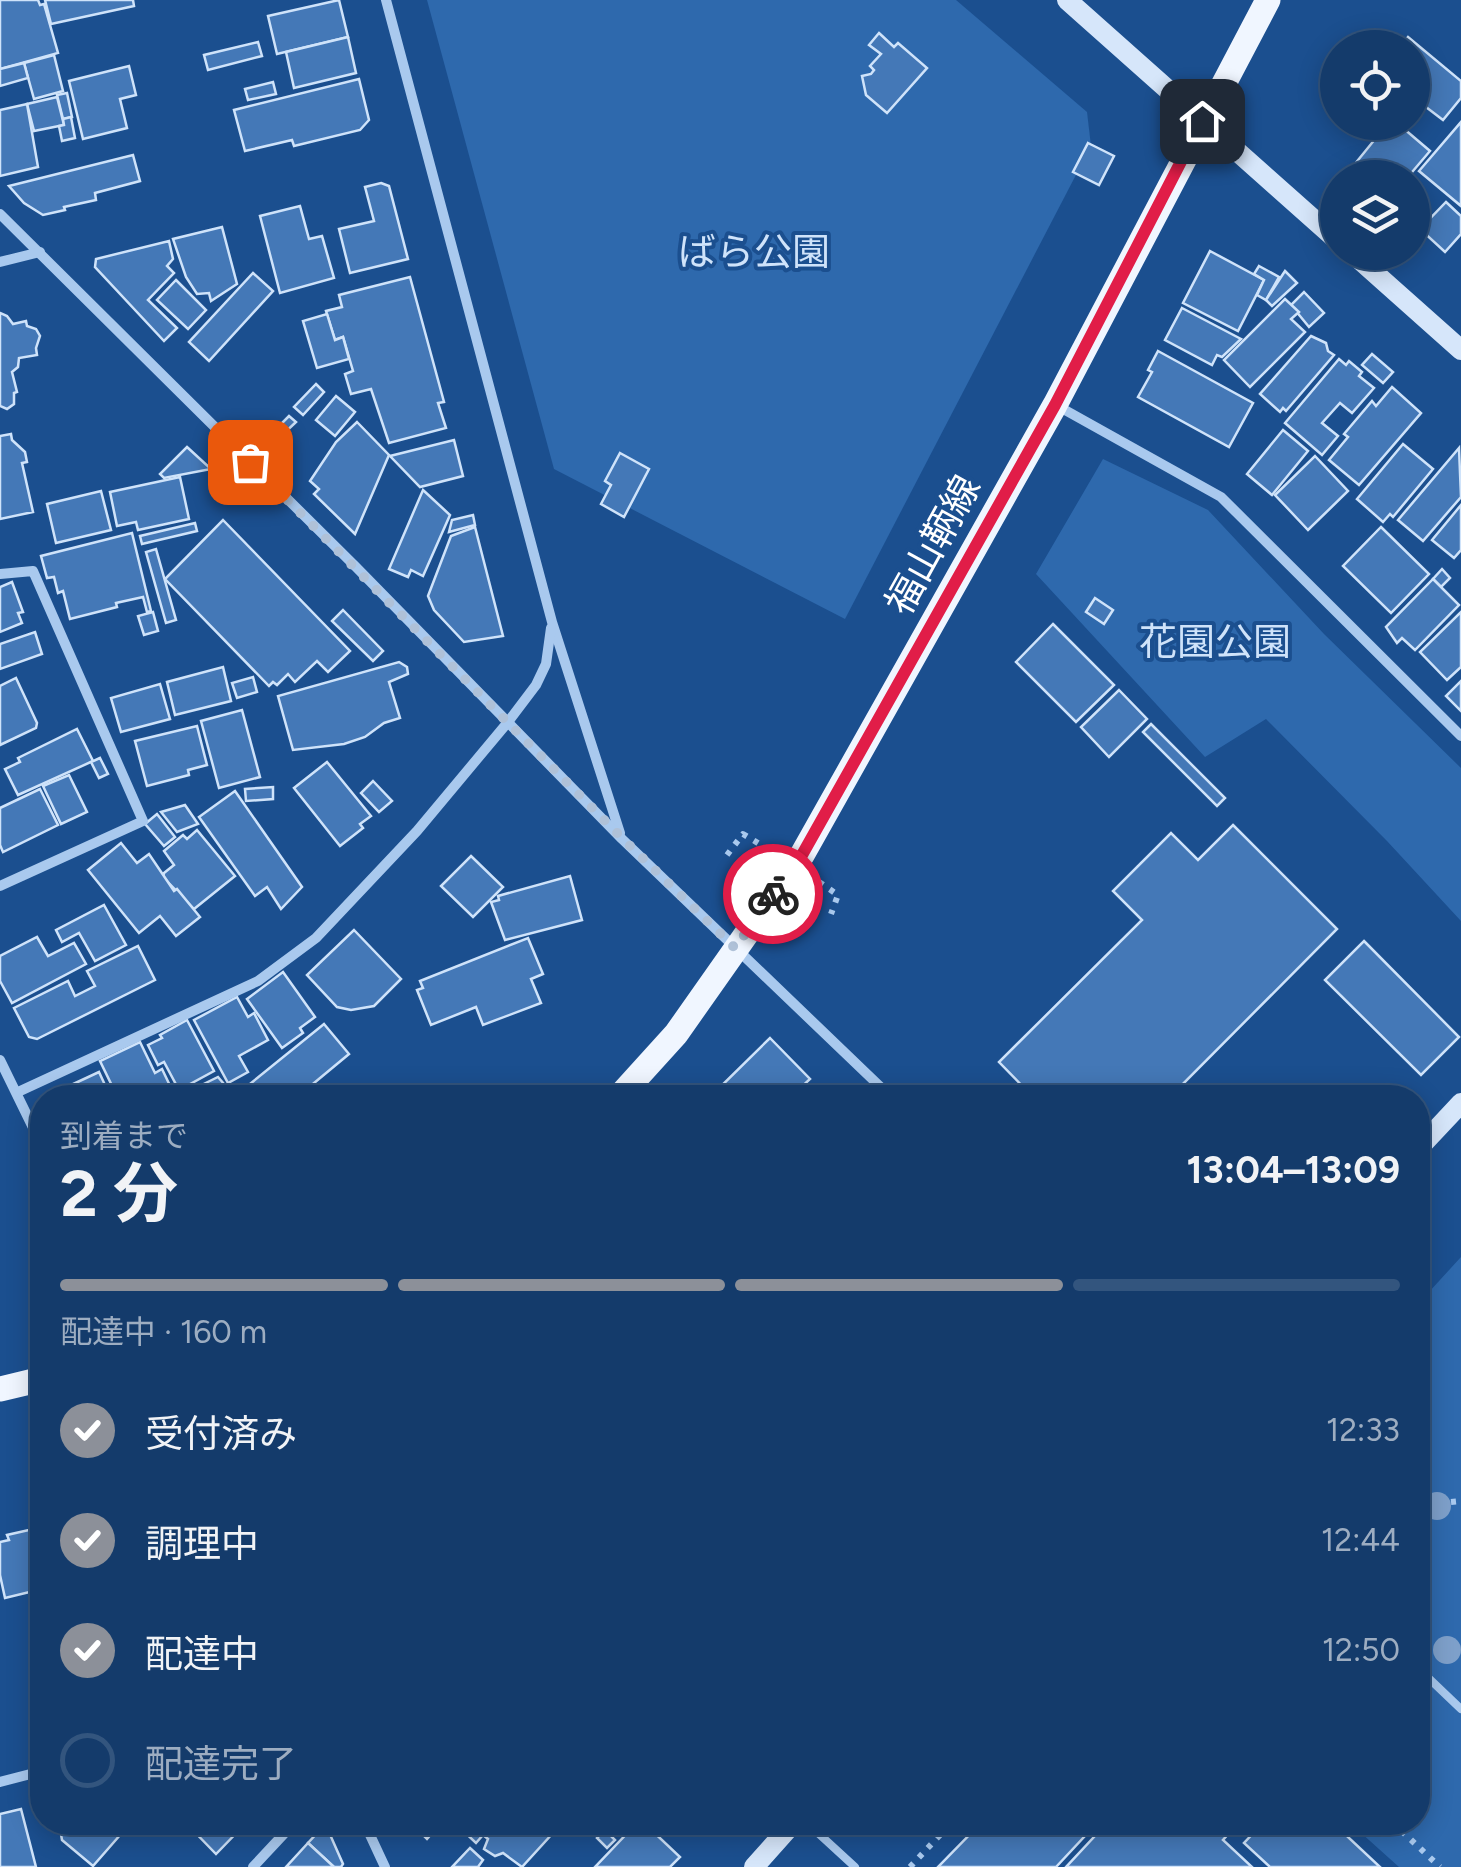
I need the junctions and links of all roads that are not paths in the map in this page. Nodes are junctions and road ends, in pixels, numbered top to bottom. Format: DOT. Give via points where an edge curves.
graph roads {
  1 [pos="386,0"];
  2 [pos="1067,0"];
  3 [pos="1268,0"];
  4 [pos="1202,121"];
  5 [pos="0,214"];
  6 [pos="1320,225"];
  7 [pos="40,252"];
  8 [pos="0,262"];
  9 [pos="1371,270"];
  10 [pos="1461,350"];
  11 [pos="1055,405"];
  12 [pos="0,574"];
  13 [pos="552,622"];
  14 [pos="508,722"];
  15 [pos="1461,736"];
  16 [pos="622,838"];
  17 [pos="0,886"];
  18 [pos="735,948"];
  19 [pos="0,1060"];
  20 [pos="33,1085"];
  21 [pos="630,1085"];
  22 [pos="878,1085"];
  23 [pos="30,1086"];
  24 [pos="18,1092"];
  25 [pos="1461,1103"];
  26 [pos="30,1119"];
  27 [pos="1430,1136"];
  28 [pos="30,1382"];
  29 [pos="0,1390"];
  30 [pos="1430,1679"];
  31 [pos="1461,1709"];
  32 [pos="30,1774"];
  33 [pos="0,1782"];
  34 [pos="283,1835"];
  35 [pos="370,1835"];
  36 [pos="782,1835"];
  37 [pos="820,1835"];
  38 [pos="254,1867"];
  39 [pos="386,1867"];
  40 [pos="754,1867"];
  41 [pos="855,1867"];
  1 -- 13 [label="street"];
  2 -- 4 [label="street"];
  3 -- 4 [label="main road, 福山鞆線"];
  4 -- 6 [label="street"];
  4 -- 11 [label="main road, 福山鞆線"];
  5 -- 7 [label="street"];
  7 -- 8 [label="street"];
  7 -- 14 [label="street"];
  9 -- 10 [label="street"];
  11 -- 15 [label="street" via="1221,497"];
  11 -- 18 [label="main road, 福山鞆線" via="802,855"];
  12 -- 17 [label="street" via="33,570 142,821"];
  13 -- 14 [label="street" via="546,664"];
  13 -- 16 [label="street"];
  14 -- 16 [label="street"];
  14 -- 20 [label="street" via="316,938 258,981"];
  16 -- 18 [label="street"];
  18 -- 21 [label="main road, 福山鞆線" via="676,1034"];
  18 -- 22 [label="street"];
  19 -- 24 [label="street"];
  23 -- 24 [label="street"];
  24 -- 26 [label="street"];
  25 -- 27 [label="street"];
  28 -- 29 [label="main road"];
  30 -- 31 [label="lane"];
  32 -- 33 [label="street"];
  34 -- 38 [label="street"];
  35 -- 39 [label="street"];
  36 -- 40 [label="street"];
  37 -- 41 [label="lane"];
}
